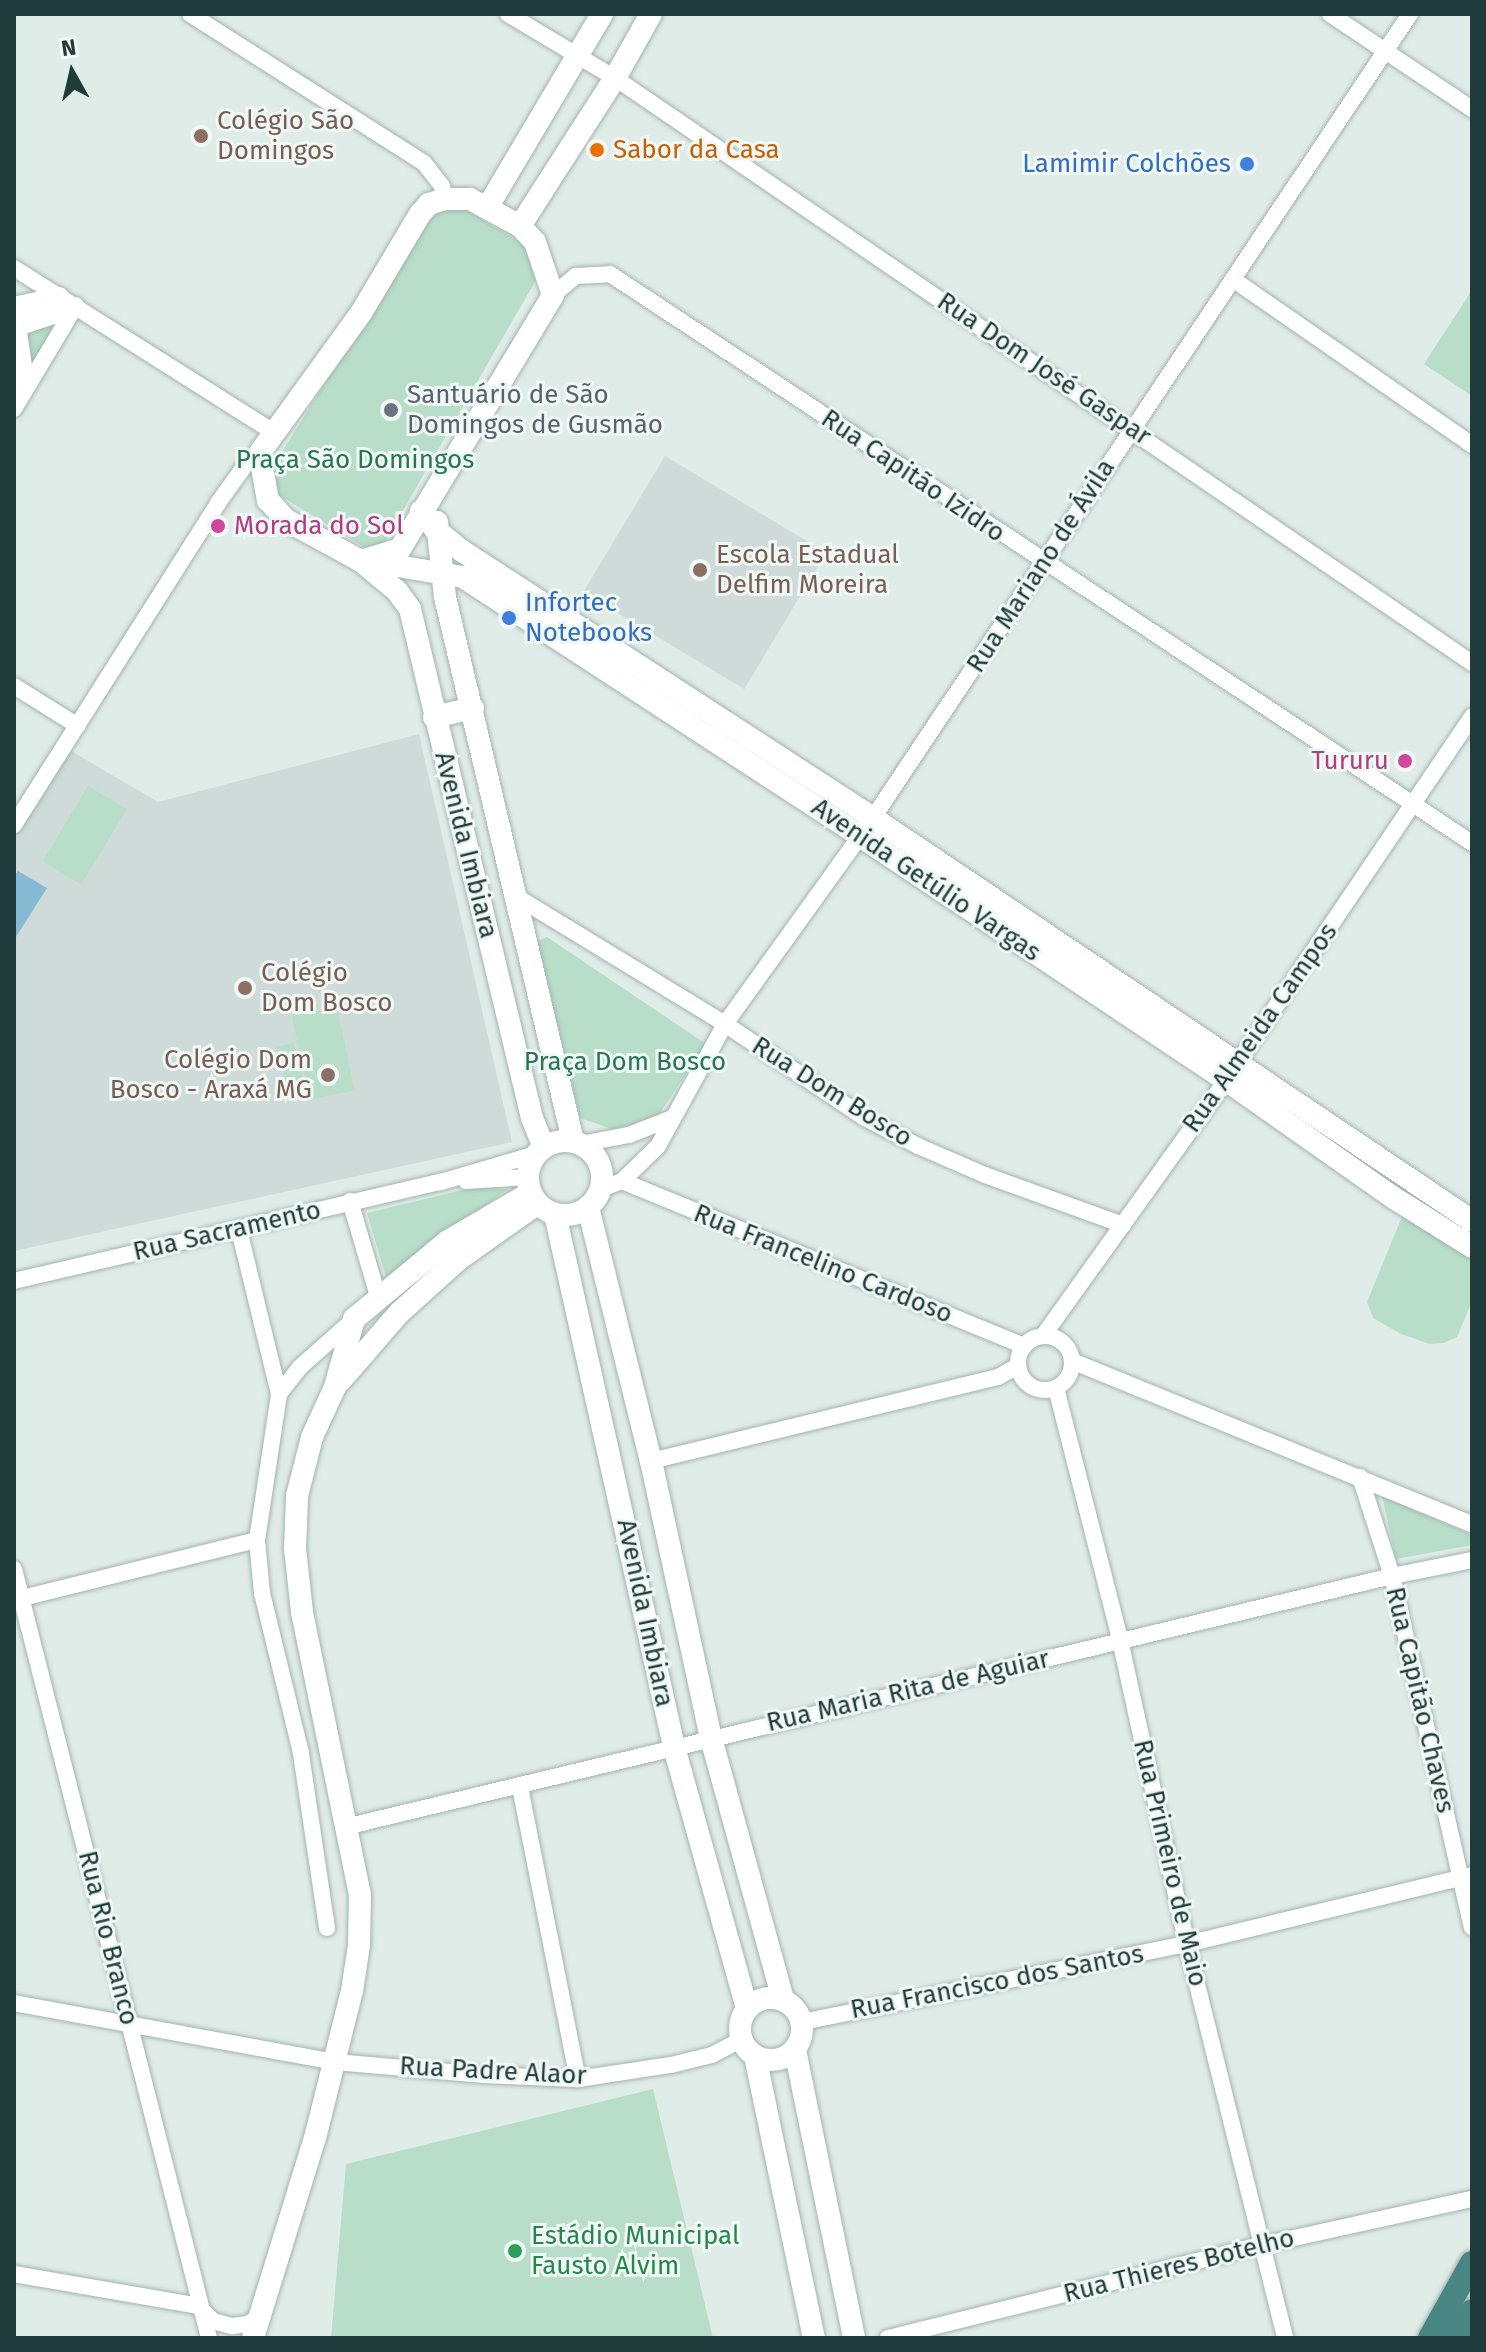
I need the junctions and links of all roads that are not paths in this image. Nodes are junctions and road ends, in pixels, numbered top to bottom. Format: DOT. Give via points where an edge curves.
graph roads {
  1 [pos="190,14"];
  2 [pos="508,14"];
  3 [pos="602,14"];
  4 [pos="651,14"];
  5 [pos="1330,14"];
  6 [pos="1410,14"];
  7 [pos="208,19"];
  8 [pos="1387,51"];
  9 [pos="577,58"];
  10 [pos="615,78"];
  11 [pos="1472,109"];
  12 [pos="445,199"];
  13 [pos="487,208"];
  14 [pos="520,226"];
  15 [pos="14,268"];
  16 [pos="1234,280"];
  17 [pos="553,295"];
  18 [pos="67,302"];
  19 [pos="15,320"];
  20 [pos="25,386"];
  21 [pos="14,409"];
  22 [pos="1131,428"];
  23 [pos="275,433"];
  24 [pos="1472,445"];
  25 [pos="261,451"];
  26 [pos="444,478"];
  27 [pos="421,511"];
  28 [pos="436,530"];
  29 [pos="361,561"];
  30 [pos="1044,564"];
  31 [pos="440,570"];
  32 [pos="1472,663"];
  33 [pos="14,686"];
  34 [pos="473,708"];
  35 [pos="1472,716"];
  36 [pos="434,717"];
  37 [pos="78,726"];
  38 [pos="1414,804"];
  39 [pos="14,825"];
  40 [pos="866,827"];
  41 [pos="1472,843"];
  42 [pos="517,897"];
  43 [pos="725,1024"];
  44 [pos="1231,1071"];
  45 [pos="672,1118"];
  46 [pos="577,1143"];
  47 [pos="540,1150"];
  48 [pos="441,1182"];
  49 [pos="604,1193"];
  50 [pos="538,1197"];
  51 [pos="350,1201"];
  52 [pos="1123,1225"];
  53 [pos="239,1230"];
  54 [pos="1469,1232"];
  55 [pos="454,1250"];
  56 [pos="14,1281"];
  57 [pos="378,1296"];
  58 [pos="354,1319"];
  59 [pos="1043,1336"];
  60 [pos="1024,1346"];
  61 [pos="1072,1361"];
  62 [pos="1018,1366"];
  63 [pos="335,1387"];
  64 [pos="1056,1388"];
  65 [pos="279,1394"];
  66 [pos="651,1461"];
  67 [pos="1360,1477"];
  68 [pos="1472,1524"];
  69 [pos="257,1540"];
  70 [pos="1472,1560"];
  71 [pos="14,1569"];
  72 [pos="1392,1576"];
  73 [pos="18,1600"];
  74 [pos="1120,1640"];
  75 [pos="711,1738"];
  76 [pos="674,1747"];
  77 [pos="520,1787"];
  78 [pos="345,1827"];
  79 [pos="1466,1876"];
  80 [pos="1472,1927"];
  81 [pos="327,1928"];
  82 [pos="1187,1944"];
  83 [pos="783,2000"];
  84 [pos="14,2003"];
  85 [pos="747,2009"];
  86 [pos="802,2022"];
  87 [pos="131,2026"];
  88 [pos="748,2048"];
  89 [pos="795,2050"];
  90 [pos="335,2062"];
  91 [pos="578,2079"];
  92 [pos="1472,2199"];
  93 [pos="1262,2245"];
  94 [pos="1472,2263"];
  95 [pos="14,2274"];
  96 [pos="199,2306"];
  97 [pos="1472,2311"];
  98 [pos="262,2315"];
  99 [pos="209,2338"];
  100 [pos="253,2338"];
  101 [pos="814,2338"];
  102 [pos="854,2338"];
  103 [pos="888,2338"];
  104 [pos="1285,2338"];
  105 [pos="1430,2338"];
  106 [pos="1456,2338"];
  1 -- 7 [label="street"];
  2 -- 9 [label="street, Rua Dom José Gaspar"];
  3 -- 9 [label="main road"];
  4 -- 10 [label="main road"];
  5 -- 8 [label="street"];
  6 -- 8 [label="street, Rua Mariano de Ávila"];
  7 -- 12 [label="street" via="424,163"];
  8 -- 11 [label="street"];
  8 -- 16 [label="street, Rua Mariano de Ávila"];
  9 -- 10 [label="street, Rua Dom José Gaspar"];
  9 -- 13 [label="main road"];
  10 -- 14 [label="main road"];
  10 -- 22 [label="street, Rua Dom José Gaspar"];
  12 -- 13 [label="main road" via="470,199"];
  12 -- 23 [label="main road" via="420,214 361,313"];
  13 -- 14 [label="main road"];
  14 -- 17 [label="main road" via="535,242"];
  15 -- 18 [label="street"];
  16 -- 22 [label="street, Rua Mariano de Ávila"];
  16 -- 24 [label="street"];
  17 -- 26 [label="main road"];
  17 -- 30 [label="street, Rua Capitão Izidro" via="576,276 610,274"];
  18 -- 19 [label="street"];
  18 -- 20 [label="street"];
  18 -- 23 [label="street"];
  19 -- 20 [label="street"];
  20 -- 21 [label="street"];
  22 -- 30 [label="street, Rua Mariano de Ávila"];
  22 -- 32 [label="street, Rua Dom José Gaspar"];
  23 -- 25 [label="main road"];
  25 -- 29 [label="main road" via="268,500 286,520"];
  25 -- 37 [label="street" via="218,503"];
  26 -- 27 [label="main road"];
  26 -- 28 [label="main road"];
  27 -- 28 [label="main road, Avenida Getúlio Vargas"];
  27 -- 29 [label="main road" via="400,549"];
  28 -- 31 [label="main road"];
  28 -- 40 [label="main road, Avenida Getúlio Vargas"];
  29 -- 31 [label="main road, Avenida Getúlio Vargas"];
  29 -- 36 [label="main road, Avenida Imbiara" via="410,609"];
  30 -- 38 [label="street, Rua Capitão Izidro"];
  30 -- 40 [label="street, Rua Mariano de Ávila"];
  31 -- 34 [label="main road, Avenida Imbiara"];
  31 -- 40 [label="main road, Avenida Getúlio Vargas" via="476,585"];
  33 -- 37 [label="street"];
  34 -- 36 [label="main road"];
  34 -- 42 [label="main road, Avenida Imbiara"];
  35 -- 38 [label="street, Rua Almeida Campos"];
  36 -- 47 [label="main road, Avenida Imbiara"];
  37 -- 39 [label="street"];
  38 -- 41 [label="street, Rua Capitão Izidro"];
  38 -- 44 [label="street, Rua Almeida Campos"];
  40 -- 43 [label="street, Rua Mariano de Ávila"];
  40 -- 44 [label="main road, Avenida Getúlio Vargas"];
  42 -- 43 [label="street, Rua Dom Bosco"];
  42 -- 46 [label="main road, Avenida Imbiara"];
  43 -- 45 [label="street, Rua Mariano de Ávila"];
  43 -- 52 [label="street, Rua Dom Bosco" via="865,1118 918,1146"];
  44 -- 52 [label="street, Rua Almeida Campos"];
  44 -- 54 [label="main road, Avenida Getúlio Vargas"];
  45 -- 46 [label="street" via="629,1135"];
  45 -- 49 [label="street, Rua Mariano de Ávila" via="658,1146"];
  46 -- 47 [label="main road"];
  46 -- 49 [label="main road" via="597,1158"];
  47 -- 48 [label="street"];
  47 -- 50 [label="main road"];
  48 -- 50 [label="street"];
  48 -- 51 [label="street, Rua Sacramento"];
  49 -- 50 [label="main road" via="573,1215"];
  49 -- 60 [label="street, Rua Francelino Cardoso"];
  49 -- 66 [label="main road, Avenida Imbiara"];
  50 -- 55 [label="main road"];
  50 -- 76 [label="main road, Avenida Imbiara"];
  51 -- 53 [label="street, Rua Sacramento"];
  51 -- 57 [label="street"];
  52 -- 59 [label="street, Rua Almeida Campos"];
  53 -- 56 [label="street, Rua Sacramento"];
  53 -- 65 [label="street"];
  55 -- 57 [label="main road"];
  55 -- 63 [label="main road"];
  57 -- 58 [label="main road"];
  58 -- 63 [label="main road"];
  58 -- 65 [label="street" via="299,1368"];
  59 -- 60 [label="street"];
  59 -- 61 [label="street" via="1066,1346"];
  60 -- 62 [label="street"];
  61 -- 64 [label="street" via="1069,1377"];
  61 -- 67 [label="street"];
  62 -- 64 [label="street" via="1032,1387"];
  62 -- 66 [label="street" via="998,1377"];
  63 -- 78 [label="main road" via="312,1437 297,1496 295,1549 302,1612"];
  64 -- 74 [label="street, Rua Primeiro de Maio"];
  65 -- 69 [label="street"];
  66 -- 75 [label="main road, Avenida Imbiara"];
  67 -- 68 [label="street"];
  67 -- 72 [label="street, Rua Capitão Chaves"];
  69 -- 73 [label="street"];
  69 -- 81 [label="street" via="262,1593 301,1753"];
  70 -- 72 [label="street, Rua Maria Rita de Aguiar"];
  71 -- 73 [label="street, Rua Rio Branco"];
  72 -- 74 [label="street, Rua Maria Rita de Aguiar"];
  72 -- 79 [label="street, Rua Capitão Chaves"];
  73 -- 87 [label="street, Rua Rio Branco"];
  74 -- 75 [label="street, Rua Maria Rita de Aguiar"];
  74 -- 82 [label="street, Rua Primeiro de Maio"];
  75 -- 76 [label="street, Rua Maria Rita de Aguiar"];
  75 -- 83 [label="main road, Avenida Imbiara"];
  76 -- 77 [label="street, Rua Maria Rita de Aguiar"];
  76 -- 85 [label="main road, Avenida Imbiara"];
  77 -- 78 [label="street, Rua Maria Rita de Aguiar"];
  77 -- 91 [label="street"];
  78 -- 90 [label="main road" via="360,1895 359,1945"];
  79 -- 80 [label="street, Rua Capitão Chaves"];
  79 -- 82 [label="street, Rua Francisco dos Santos"];
  82 -- 86 [label="street, Rua Francisco dos Santos"];
  82 -- 93 [label="street, Rua Primeiro de Maio"];
  83 -- 85 [label="main road" via="764,1998"];
  83 -- 86 [label="main road"];
  84 -- 87 [label="street, Rua Padre Alaor"];
  85 -- 88 [label="main road" via="742,2018"];
  86 -- 89 [label="main road"];
  87 -- 90 [label="street, Rua Padre Alaor"];
  87 -- 96 [label="street, Rua Rio Branco"];
  88 -- 89 [label="main road" via="777,2059"];
  88 -- 91 [label="street, Rua Padre Alaor"];
  88 -- 101 [label="main road"];
  89 -- 102 [label="main road"];
  90 -- 91 [label="street, Rua Padre Alaor"];
  90 -- 98 [label="main road"];
  92 -- 93 [label="street, Rua Thieres Botelho"];
  93 -- 103 [label="street, Rua Thieres Botelho"];
  93 -- 104 [label="street, Rua Primeiro de Maio"];
  94 -- 105 [label="highway"];
  95 -- 96 [label="street"];
  96 -- 98 [label="street" via="213,2321 232,2326"];
  96 -- 99 [label="street, Rua Rio Branco"];
  97 -- 106 [label="highway"];
  98 -- 100 [label="main road"];
}
